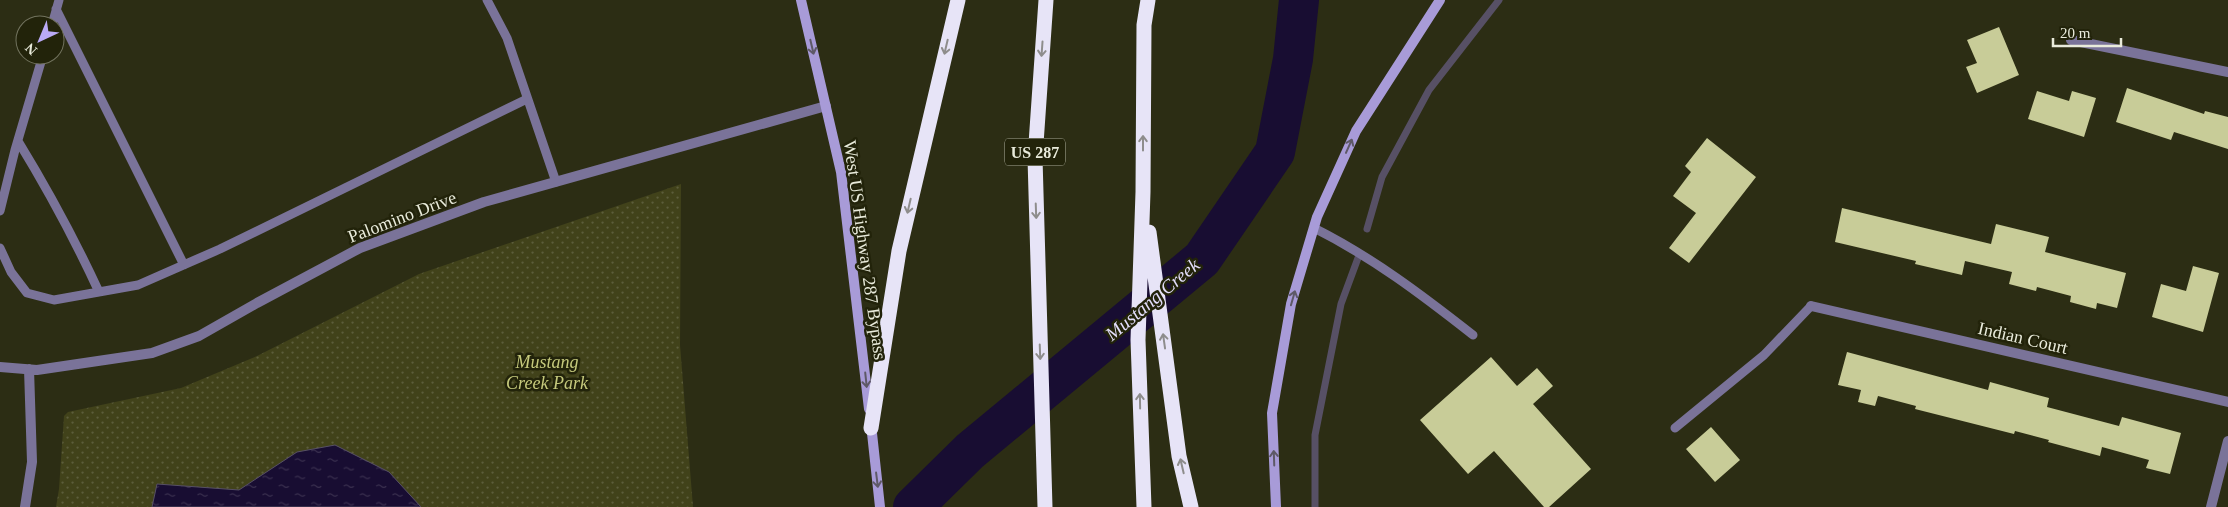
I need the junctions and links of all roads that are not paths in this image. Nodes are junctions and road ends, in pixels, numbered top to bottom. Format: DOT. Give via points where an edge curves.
graph roads {
  1 [pos="488,0"];
  2 [pos="801,0"];
  3 [pos="958,0"];
  4 [pos="1046,0"];
  5 [pos="1148,0"];
  6 [pos="1440,0"];
  7 [pos="58,4"];
  8 [pos="2071,40"];
  9 [pos="40,65"];
  10 [pos="2228,72"];
  11 [pos="527,100"];
  12 [pos="826,106"];
  13 [pos="18,141"];
  14 [pos="556,182"];
  15 [pos="1143,192"];
  16 [pos="0,212"];
  17 [pos="1314,228"];
  18 [pos="0,248"];
  19 [pos="184,265"];
  20 [pos="99,292"];
  21 [pos="1811,306"];
  22 [pos="1472,335"];
  23 [pos="0,366"];
  24 [pos="29,369"];
  25 [pos="2228,402"];
  26 [pos="871,428"];
  27 [pos="1675,428"];
  28 [pos="2228,441"];
  29 [pos="25,507"];
  30 [pos="880,507"];
  31 [pos="1045,507"];
  32 [pos="1144,507"];
  33 [pos="1191,507"];
  34 [pos="1276,507"];
  35 [pos="2212,507"];
  1 -- 11 [label="lane" via="506,38"];
  2 -- 12 [label="main road, West US Highway 287 Bypass, one-way"];
  3 -- 26 [label="highway, one-way" via="899,251"];
  4 -- 31 [label="highway, US 287, one-way" via="1035,158"];
  15 -- 5 [label="highway, one-way" via="1144,25"];
  17 -- 6 [label="main road, one-way" via="1356,130"];
  7 -- 19 [label="lane"];
  8 -- 10 [label="street"];
  9 -- 13 [label="lane"];
  11 -- 14 [label="lane"];
  11 -- 19 [label="lane"];
  12 -- 14 [label="street, Palomino Drive"];
  12 -- 26 [label="main road, West US Highway 287 Bypass, one-way" via="842,172"];
  13 -- 16 [label="lane"];
  13 -- 20 [label="lane" via="78,245"];
  14 -- 24 [label="street, Palomino Drive" via="484,202 360,248 199,336 152,354 91,364"];
  32 -- 15 [label="highway, one-way" via="1138,340"];
  33 -- 15 [label="highway, one-way" via="1179,456"];
  17 -- 22 [label="lane" via="1350,246 1403,281"];
  34 -- 17 [label="main road, one-way" via="1272,413 1291,304"];
  18 -- 20 [label="lane" via="11,272 27,293 54,300"];
  19 -- 20 [label="lane" via="138,285"];
  21 -- 25 [label="street, Indian Court"];
  21 -- 27 [label="lane" via="1764,355"];
  23 -- 24 [label="street, Palomino Drive"];
  24 -- 29 [label="street" via="32,462"];
  26 -- 30 [label="main road, West US Highway 287 Bypass, one-way"];
  28 -- 35 [label="street"];
}
